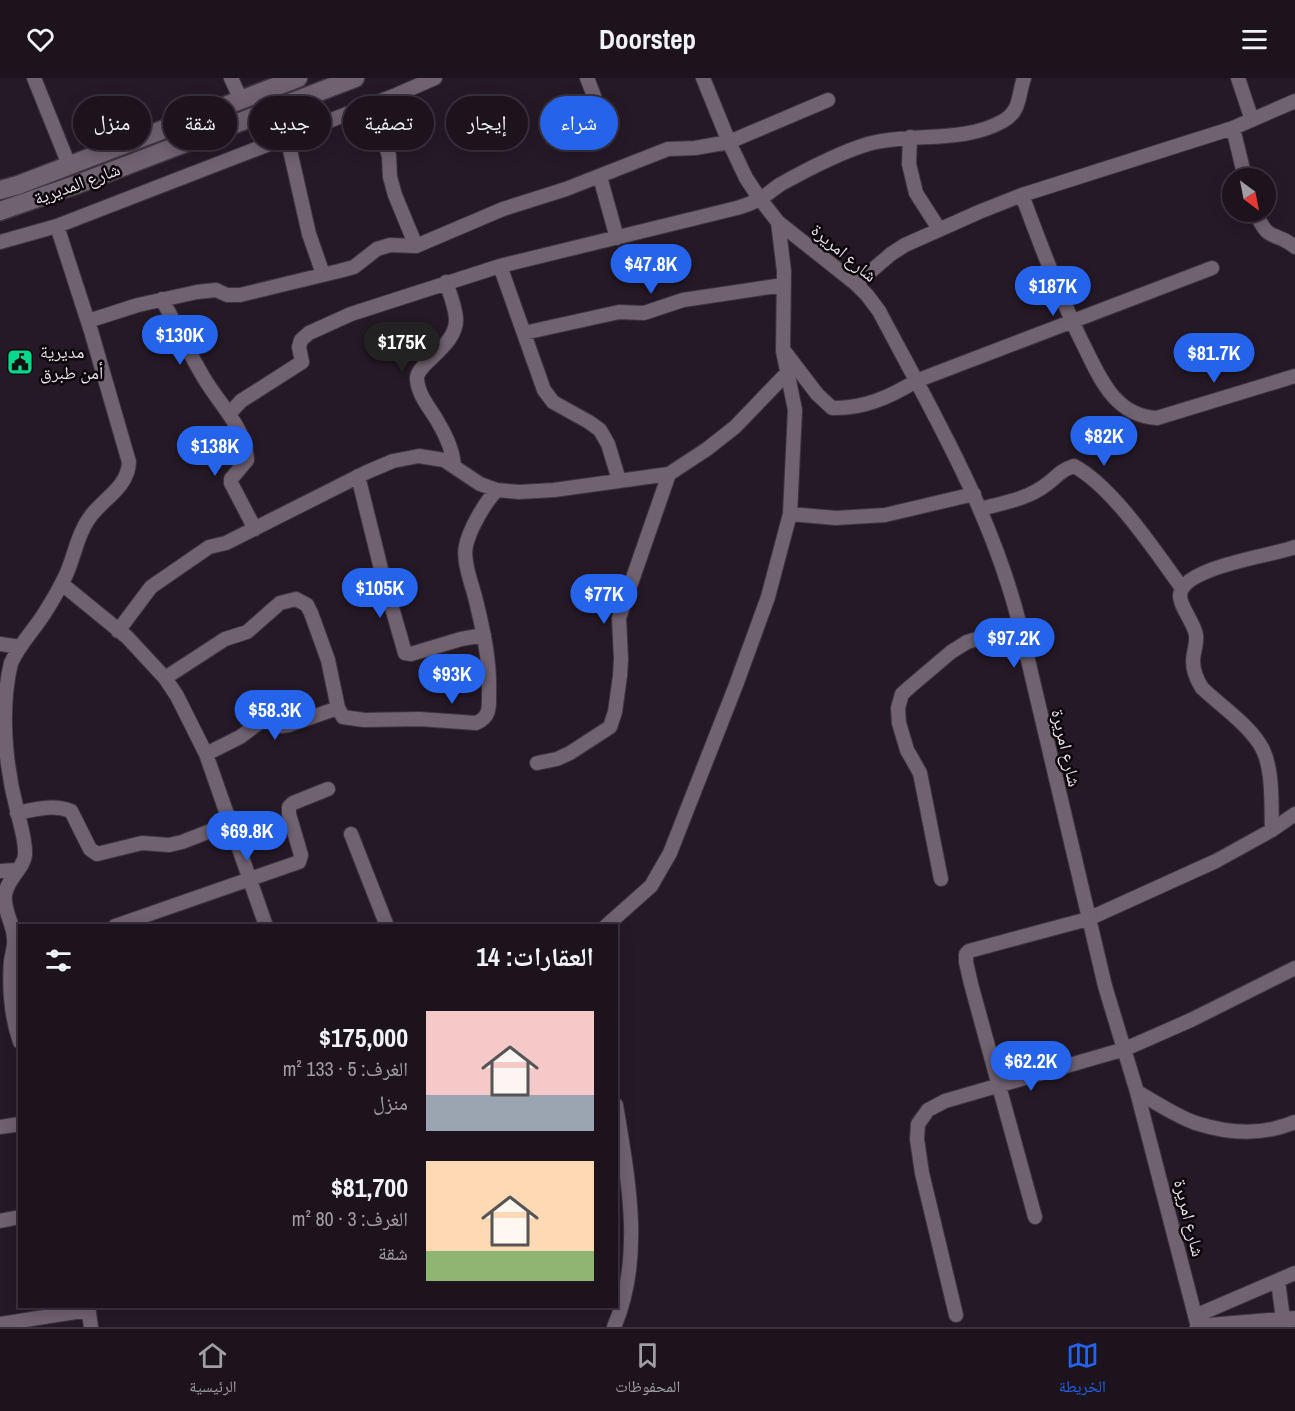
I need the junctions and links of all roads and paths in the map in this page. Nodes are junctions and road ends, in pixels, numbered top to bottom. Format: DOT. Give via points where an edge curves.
graph roads {
  1 [pos="34,78"];
  2 [pos="231,78"];
  3 [pos="298,78"];
  4 [pos="435,78"];
  5 [pos="587,78"];
  6 [pos="703,78"];
  7 [pos="1024,78"];
  8 [pos="1238,78"];
  9 [pos="343,80"];
  10 [pos="393,96"];
  11 [pos="594,96"];
  12 [pos="241,100"];
  13 [pos="828,100"];
  14 [pos="1295,101"];
  15 [pos="1252,120"];
  16 [pos="1233,128"];
  17 [pos="909,137"];
  18 [pos="729,142"];
  19 [pos="253,150"];
  20 [pos="290,150"];
  21 [pos="387,150"];
  22 [pos="69,165"];
  23 [pos="1243,168"];
  24 [pos="600,177"];
  25 [pos="0,190"];
  26 [pos="1022,195"];
  27 [pos="760,199"];
  28 [pos="0,211"];
  29 [pos="778,222"];
  30 [pos="1261,222"];
  31 [pos="57,226"];
  32 [pos="939,229"];
  33 [pos="617,238"];
  34 [pos="0,242"];
  35 [pos="416,246"];
  36 [pos="1295,247"];
  37 [pos="500,266"];
  38 [pos="1212,268"];
  39 [pos="323,274"];
  40 [pos="446,282"];
  41 [pos="856,284"];
  42 [pos="783,285"];
  43 [pos="162,299"];
  44 [pos="1072,320"];
  45 [pos="88,321"];
  46 [pos="524,333"];
  47 [pos="783,351"];
  48 [pos="787,373"];
  49 [pos="1295,376"];
  50 [pos="915,381"];
  51 [pos="229,414"];
  52 [pos="454,465"];
  53 [pos="669,474"];
  54 [pos="358,476"];
  55 [pos="619,480"];
  56 [pos="497,490"];
  57 [pos="974,494"];
  58 [pos="980,509"];
  59 [pos="790,514"];
  60 [pos="255,528"];
  61 [pos="1295,547"];
  62 [pos="62,584"];
  63 [pos="1182,588"];
  64 [pos="1020,626"];
  65 [pos="118,631"];
  66 [pos="484,635"];
  67 [pos="0,644"];
  68 [pos="20,647"];
  69 [pos="165,678"];
  70 [pos="338,708"];
  71 [pos="206,754"];
  72 [pos="537,763"];
  73 [pos="3,770"];
  74 [pos="328,789"];
  75 [pos="17,813"];
  76 [pos="1295,814"];
  77 [pos="231,823"];
  78 [pos="1272,830"];
  79 [pos="351,834"];
  80 [pos="17,870"];
  81 [pos="0,871"];
  82 [pos="248,879"];
  83 [pos="941,879"];
  84 [pos="1088,919"];
  85 [pos="121,924"];
  86 [pos="265,924"];
  87 [pos="386,924"];
  88 [pos="608,924"];
  89 [pos="11,947"];
  90 [pos="1295,968"];
  91 [pos="18,1035"];
  92 [pos="1125,1049"];
  93 [pos="998,1085"];
  94 [pos="1137,1092"];
  95 [pos="618,1118"];
  96 [pos="1295,1122"];
  97 [pos="18,1124"];
  98 [pos="0,1127"];
  99 [pos="18,1217"];
  100 [pos="1035,1217"];
  101 [pos="0,1221"];
  102 [pos="1295,1273"];
  103 [pos="1278,1281"];
  104 [pos="88,1308"];
  105 [pos="956,1315"];
  106 [pos="1291,1321"];
  107 [pos="1197,1323"];
  108 [pos="0,1324"];
  109 [pos="91,1327"];
  110 [pos="614,1327"];
  1 -- 22 [label="street"];
  2 -- 12 [label="street"];
  3 -- 12 [label="main road, شارع المديرية"];
  4 -- 10 [label="street"];
  5 -- 11 [label="street"];
  6 -- 18 [label="street, شارع امريرة"];
  7 -- 17 [label="street" via="1019,103 1000,122 961,133"];
  8 -- 15 [label="street"];
  9 -- 28 [label="main road, شارع المديرية"];
  12 -- 22 [label="main road, شارع المديرية"];
  13 -- 18 [label="street"];
  14 -- 15 [label="street"];
  15 -- 16 [label="street"];
  16 -- 23 [label="street"];
  16 -- 26 [label="street"];
  17 -- 27 [label="street" via="888,139 837,156"];
  17 -- 32 [label="street" via="909,164 916,194"];
  18 -- 24 [label="street" via="668,149"];
  18 -- 27 [label="street, شارع امريرة"];
  19 -- 31 [label="street"];
  20 -- 39 [label="street"];
  21 -- 35 [label="street" via="394,195"];
  22 -- 25 [label="main road, شارع المديرية"];
  24 -- 33 [label="street"];
  24 -- 35 [label="street" via="503,209"];
  26 -- 32 [label="street"];
  26 -- 44 [label="street"];
  27 -- 29 [label="street, شارع امريرة"];
  27 -- 33 [label="street"];
  29 -- 41 [label="street, شارع امريرة"];
  29 -- 42 [label="street"];
  30 -- 36 [label="street" via="1270,235"];
  31 -- 34 [label="street"];
  31 -- 45 [label="street"];
  32 -- 41 [label="street" via="891,254"];
  33 -- 37 [label="street"];
  35 -- 39 [label="street" via="390,245 377,249 354,267"];
  37 -- 40 [label="street"];
  37 -- 46 [label="street"];
  38 -- 44 [label="street"];
  39 -- 43 [label="street" via="240,295 216,290"];
  40 -- 51 [label="street" via="351,314 309,333 299,347 302,362 241,401"];
  40 -- 52 [label="street" via="456,320 452,336 421,369 417,380 447,438"];
  41 -- 50 [label="street, شارع امريرة" via="879,311"];
  42 -- 46 [label="street" via="683,300 644,313 619,312"];
  42 -- 47 [label="street"];
  43 -- 45 [label="street"];
  43 -- 51 [label="street" via="204,380"];
  44 -- 49 [label="street" via="1103,382 1120,403 1142,417 1157,418"];
  44 -- 50 [label="street"];
  45 -- 62 [label="street" via="129,462 124,481 86,522"];
  46 -- 55 [label="street" via="544,390 552,402 600,430"];
  47 -- 48 [label="street"];
  47 -- 50 [label="street" via="832,408 848,409 874,402"];
  48 -- 53 [label="street" via="735,427"];
  48 -- 59 [label="street" via="795,410"];
  50 -- 57 [label="street, شارع امريرة"];
  51 -- 60 [label="street" via="247,455 231,483"];
  52 -- 54 [label="street" via="419,456 393,461"];
  52 -- 56 [label="street" via="480,484"];
  53 -- 55 [label="street"];
  53 -- 72 [label="street" via="619,618 621,659 610,727 570,753"];
  54 -- 60 [label="street"];
  54 -- 66 [label="street" via="405,653"];
  55 -- 56 [label="street" via="532,492"];
  56 -- 66 [label="street" via="484,507 465,548"];
  57 -- 58 [label="street, شارع امريرة"];
  57 -- 59 [label="street" via="885,515 836,518"];
  58 -- 63 [label="street" via="1025,496 1074,466 1089,474 1111,498 1149,541"];
  58 -- 64 [label="street, شارع امريرة" via="1009,584"];
  59 -- 88 [label="street" via="768,597 670,853 651,886"];
  60 -- 65 [label="street" via="209,547 151,587"];
  61 -- 63 [label="street" via="1215,568 1190,579"];
  62 -- 65 [label="street"];
  62 -- 68 [label="street"];
  63 -- 78 [label="street" via="1180,598 1196,634 1192,664 1197,679 1258,740 1266,757"];
  64 -- 83 [label="street" via="967,642 902,694 899,723 907,750 920,773"];
  64 -- 84 [label="street, شارع امريرة"];
  65 -- 69 [label="street"];
  66 -- 70 [label="street" via="490,679 484,720 364,720 343,717"];
  67 -- 68 [label="street"];
  68 -- 73 [label="street" via="11,664 2,700"];
  69 -- 70 [label="street" via="225,639 248,632 280,603 296,600 307,605 311,613 328,660"];
  69 -- 71 [label="street"];
  70 -- 71 [label="street" via="289,725 260,722"];
  71 -- 77 [label="street"];
  73 -- 75 [label="street"];
  74 -- 82 [label="street" via="289,807 300,860"];
  75 -- 77 [label="street" via="49,807 71,811 90,849 97,854 142,843 182,843"];
  75 -- 80 [label="street" via="25,856"];
  76 -- 78 [label="street"];
  77 -- 82 [label="street"];
  78 -- 84 [label="street" via="1216,861"];
  79 -- 87 [label="street"];
  80 -- 81 [label="street"];
  80 -- 89 [label="street" via="5,894 14,935"];
  82 -- 85 [label="street"];
  82 -- 86 [label="street"];
  84 -- 92 [label="street, شارع امريرة"];
  84 -- 93 [label="street" via="966,954"];
  89 -- 91 [label="street" via="11,1010"];
  90 -- 92 [label="street"];
  92 -- 93 [label="street"];
  92 -- 94 [label="street, شارع امريرة"];
  93 -- 100 [label="street"];
  93 -- 105 [label="street" via="945,1101 928,1110 918,1124 922,1173"];
  94 -- 96 [label="street" via="1197,1124 1232,1131 1270,1130"];
  94 -- 107 [label="street, شارع امريرة"];
  95 -- 110 [label="street" via="632,1248 622,1308"];
  97 -- 98 [label="street"];
  99 -- 101 [label="street"];
  102 -- 103 [label="street"];
  103 -- 106 [label="street"];
  103 -- 107 [label="street"];
  104 -- 108 [label="street"];
  104 -- 109 [label="street"];
  106 -- 107 [label="street"];
}
